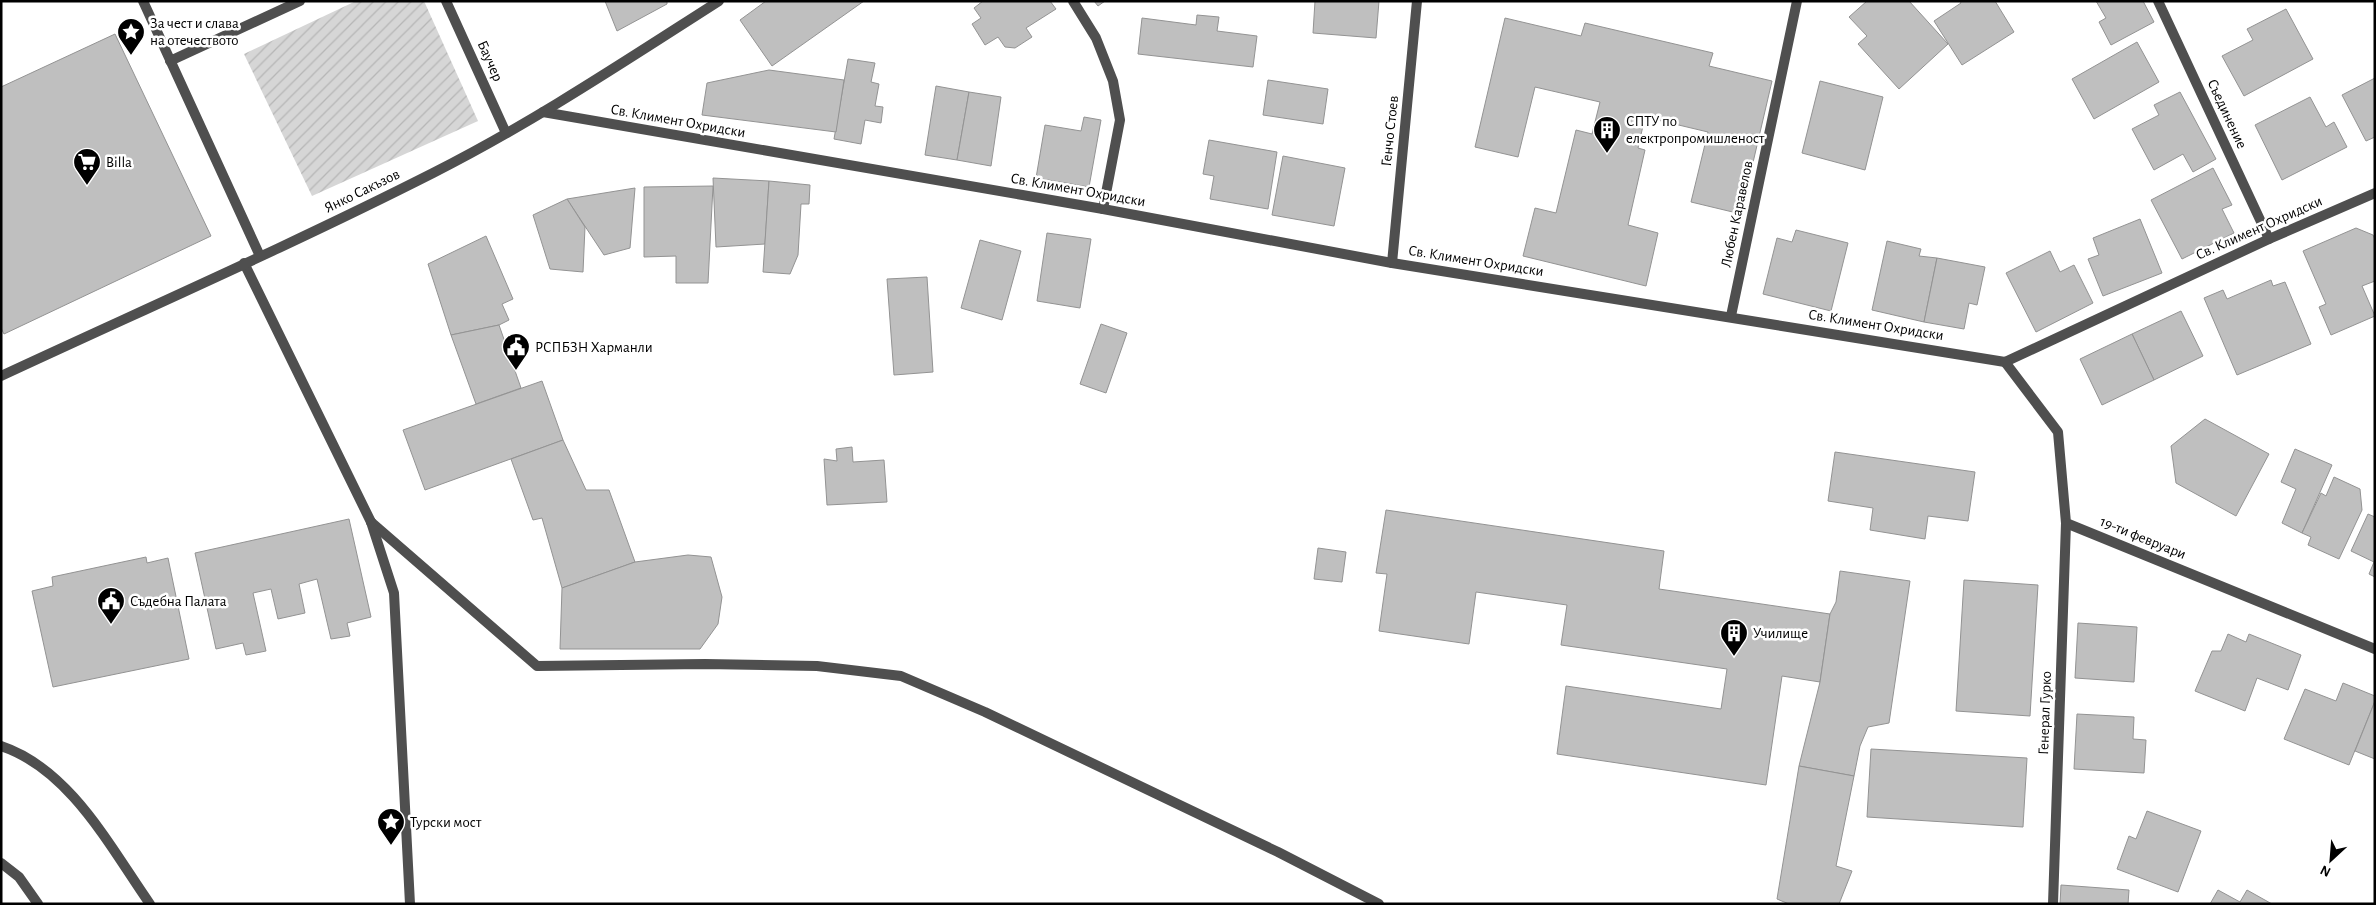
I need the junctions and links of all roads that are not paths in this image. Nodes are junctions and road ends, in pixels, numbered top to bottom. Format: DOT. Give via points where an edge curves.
graph roads {
  1 [pos="143,1"];
  2 [pos="300,1"];
  3 [pos="446,1"];
  4 [pos="719,1"];
  5 [pos="1073,1"];
  6 [pos="1417,1"];
  7 [pos="1797,1"];
  8 [pos="2158,1"];
  9 [pos="170,61"];
  10 [pos="543,112"];
  11 [pos="506,133"];
  12 [pos="2375,193"];
  13 [pos="1103,209"];
  14 [pos="2269,239"];
  15 [pos="260,256"];
  16 [pos="244,263"];
  17 [pos="1392,263"];
  18 [pos="1731,316"];
  19 [pos="2005,362"];
  20 [pos="1,376"];
  21 [pos="370,522"];
  22 [pos="2066,523"];
  23 [pos="2375,649"];
  24 [pos="1,746"];
  25 [pos="1,863"];
  26 [pos="38,904"];
  27 [pos="150,904"];
  28 [pos="410,904"];
  29 [pos="1379,904"];
  30 [pos="2053,904"];
  1 -- 9 [label="street"];
  2 -- 9 [label="street"];
  3 -- 11 [label="street, Баучер"];
  4 -- 10 [label="street, Янко Сакъзов"];
  5 -- 13 [label="street" via="1096,38 1113,81 1120,120"];
  6 -- 17 [label="street, Генчо Стоев"];
  7 -- 18 [label="street, Любен Каравелов"];
  8 -- 14 [label="street, Съединение"];
  9 -- 15 [label="street"];
  10 -- 11 [label="street, Янко Сакъзов"];
  10 -- 13 [label="street, Св. Климент Охридски"];
  11 -- 15 [label="street, Янко Сакъзов" via="434,173"];
  12 -- 14 [label="street, Св. Климент Охридски"];
  13 -- 17 [label="street, Св. Климент Охридски"];
  14 -- 19 [label="street, Св. Климент Охридски"];
  15 -- 16 [label="street, Янко Сакъзов"];
  16 -- 20 [label="street, Янко Сакъзов"];
  16 -- 21 [label="street"];
  17 -- 18 [label="street, Св. Климент Охридски"];
  18 -- 19 [label="street, Св. Климент Охридски"];
  19 -- 22 [label="street" via="2058,432"];
  21 -- 28 [label="street" via="394,593"];
  21 -- 29 [label="street" via="537,666 817,666 901,676 985,712"];
  22 -- 23 [label="street, 19-ти февруари"];
  22 -- 30 [label="street, Генерал Гурко"];
  24 -- 27 [label="street" via="43,767 70,791"];
  25 -- 26 [label="street" via="19,877"];
}
